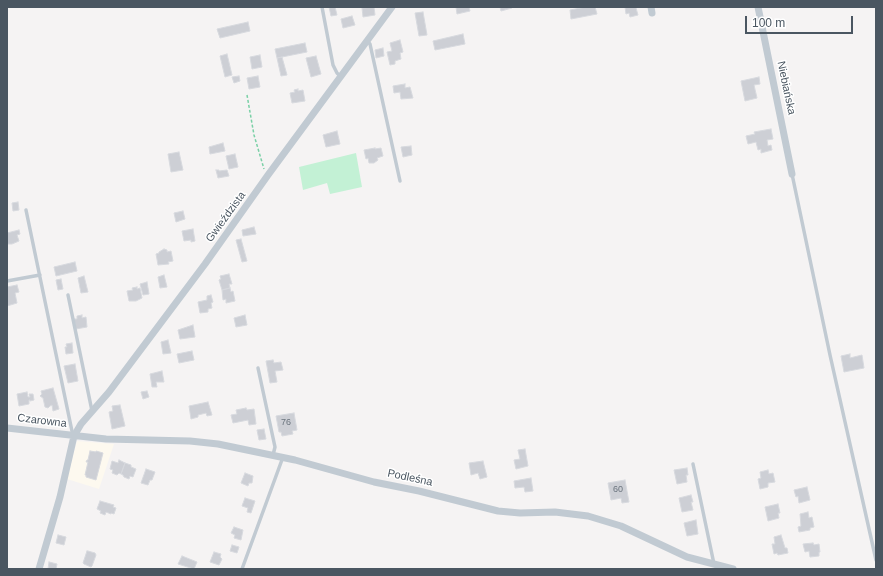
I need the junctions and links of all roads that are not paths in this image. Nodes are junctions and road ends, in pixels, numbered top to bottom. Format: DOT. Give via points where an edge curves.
graph roads {
  1 [pos="322,7"];
  2 [pos="392,7"];
  3 [pos="758,7"];
  4 [pos="368,42"];
  5 [pos="341,77"];
  6 [pos="792,174"];
  7 [pos="400,181"];
  8 [pos="26,210"];
  9 [pos="40,274"];
  10 [pos="7,280"];
  11 [pos="68,294"];
  12 [pos="258,368"];
  13 [pos="92,412"];
  14 [pos="7,428"];
  15 [pos="74,436"];
  16 [pos="272,455"];
  17 [pos="283,457"];
  18 [pos="693,464"];
  19 [pos="876,560"];
  20 [pos="715,565"];
  21 [pos="39,569"];
  22 [pos="242,569"];
  23 [pos="734,569"];
  1 -- 5 [label="lane" via="333,65"];
  2 -- 4 [label="street, Gwieździsta"];
  3 -- 6 [label="street, Niebiańska"];
  4 -- 5 [label="street, Gwieździsta"];
  4 -- 7 [label="lane"];
  5 -- 13 [label="street, Gwieździsta" via="205,264"];
  6 -- 19 [label="lane"];
  8 -- 9 [label="lane"];
  9 -- 10 [label="lane"];
  9 -- 15 [label="lane"];
  11 -- 13 [label="lane"];
  12 -- 16 [label="lane" via="274,447"];
  13 -- 15 [label="street, Gwieździsta"];
  14 -- 15 [label="street, Czarowna"];
  15 -- 16 [label="street, Podleśna" via="190,441"];
  15 -- 21 [label="street"];
  16 -- 17 [label="street, Podleśna"];
  17 -- 20 [label="street, Podleśna" via="374,482 498,511 554,512 588,516 621,526 687,557"];
  17 -- 22 [label="lane"];
  18 -- 20 [label="lane"];
  20 -- 23 [label="street, Podleśna"];
}
